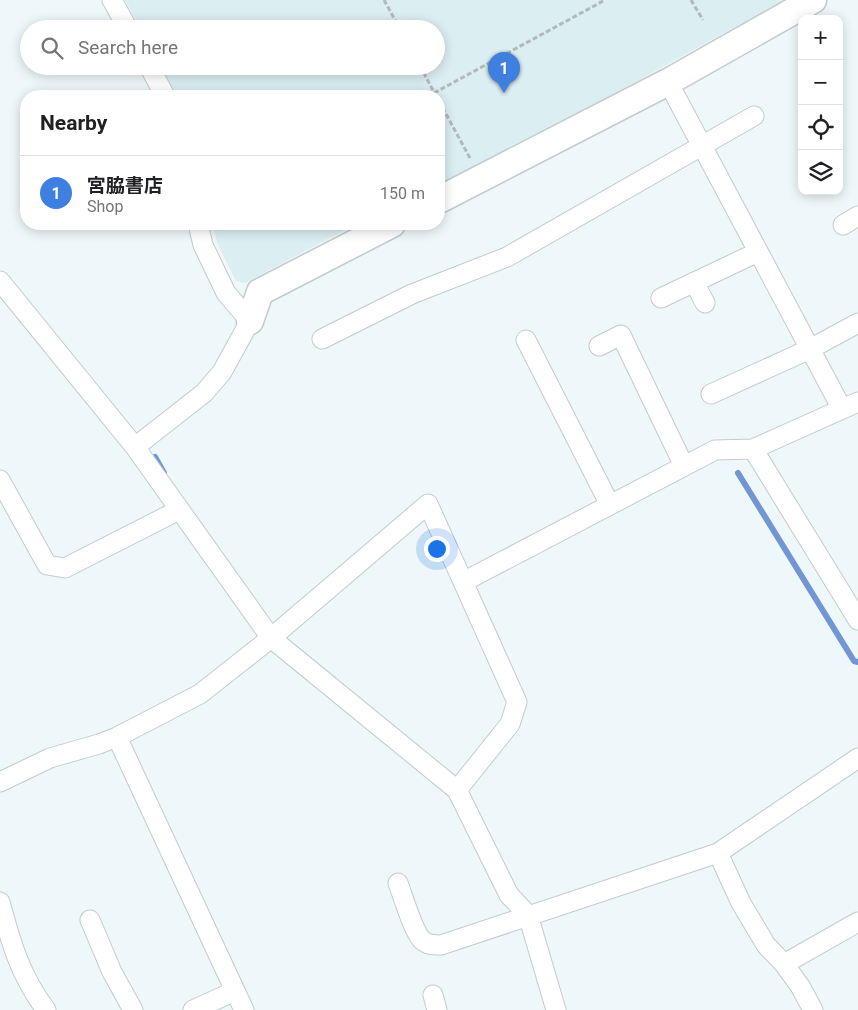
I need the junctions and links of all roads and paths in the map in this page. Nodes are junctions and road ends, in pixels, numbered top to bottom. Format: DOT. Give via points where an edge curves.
graph roads {
  1 [pos="112,0"];
  2 [pos="384,0"];
  3 [pos="605,0"];
  4 [pos="691,0"];
  5 [pos="812,0"];
  6 [pos="123,20"];
  7 [pos="395,20"];
  8 [pos="703,20"];
  9 [pos="154,75"];
  10 [pos="425,75"];
  11 [pos="668,82"];
  12 [pos="162,90"];
  13 [pos="432,90"];
  14 [pos="444,90"];
  15 [pos="445,112"];
  16 [pos="754,116"];
  17 [pos="702,145"];
  18 [pos="480,178"];
  19 [pos="445,197"];
  20 [pos="199,230"];
  21 [pos="380,230"];
  22 [pos="758,252"];
  23 [pos="0,282"];
  24 [pos="694,282"];
  25 [pos="661,298"];
  26 [pos="705,303"];
  27 [pos="250,321"];
  28 [pos="858,323"];
  29 [pos="322,339"];
  30 [pos="526,340"];
  31 [pos="599,346"];
  32 [pos="810,349"];
  33 [pos="711,394"];
  34 [pos="850,405"];
  35 [pos="135,447"];
  36 [pos="753,449"];
  37 [pos="684,466"];
  38 [pos="0,480"];
  39 [pos="610,505"];
  40 [pos="179,510"];
  41 [pos="463,582"];
  42 [pos="858,620"];
  43 [pos="271,638"];
  44 [pos="117,737"];
  45 [pos="858,758"];
  46 [pos="0,782"];
  47 [pos="457,790"];
  48 [pos="718,853"];
  49 [pos="398,883"];
  50 [pos="0,902"];
  51 [pos="528,916"];
  52 [pos="90,920"];
  53 [pos="858,922"];
  54 [pos="784,964"];
  55 [pos="236,990"];
  56 [pos="46,1010"];
  57 [pos="133,1010"];
  58 [pos="193,1010"];
  59 [pos="244,1010"];
  60 [pos="556,1010"];
  61 [pos="813,1010"];
  1 -- 6 [label="street"];
  2 -- 7 [label="path"];
  3 -- 14 [label="path"];
  4 -- 8 [label="path"];
  5 -- 11 [label="street"];
  9 -- 12 [label="street"];
  10 -- 13 [label="path"];
  11 -- 17 [label="street"];
  11 -- 18 [label="street"];
  15 -- 18 [label="path"];
  16 -- 17 [label="street"];
  17 -- 22 [label="street"];
  17 -- 29 [label="street" via="507,257 412,294"];
  18 -- 19 [label="street"];
  20 -- 27 [label="street" via="203,245 226,292"];
  21 -- 27 [label="street" via="260,292"];
  22 -- 24 [label="street"];
  22 -- 32 [label="street"];
  23 -- 35 [label="street"];
  24 -- 25 [label="street"];
  24 -- 26 [label="street"];
  27 -- 35 [label="street" via="222,372 204,393"];
  28 -- 32 [label="street"];
  30 -- 39 [label="street"];
  31 -- 37 [label="street" via="622,335"];
  32 -- 33 [label="street"];
  32 -- 34 [label="street"];
  34 -- 36 [label="street"];
  35 -- 40 [label="street"];
  36 -- 37 [label="street" via="715,450"];
  36 -- 42 [label="street"];
  37 -- 39 [label="street"];
  38 -- 40 [label="street" via="47,565 65,568"];
  39 -- 41 [label="street"];
  40 -- 43 [label="street"];
  41 -- 43 [label="street" via="428,504"];
  41 -- 47 [label="street" via="517,702 510,724"];
  43 -- 44 [label="street" via="200,694"];
  43 -- 47 [label="street"];
  44 -- 46 [label="street" via="50,758"];
  44 -- 55 [label="street"];
  45 -- 48 [label="street"];
  47 -- 51 [label="street" via="509,895"];
  48 -- 51 [label="street"];
  48 -- 54 [label="street" via="746,912 766,945"];
  49 -- 51 [label="street" via="414,926 422,940 431,946 441,946"];
  50 -- 56 [label="street" via="11,945 32,990"];
  51 -- 60 [label="street"];
  52 -- 57 [label="street" via="112,972"];
  53 -- 54 [label="street"];
  54 -- 61 [label="street"];
  55 -- 58 [label="street"];
  55 -- 59 [label="street"];
}
